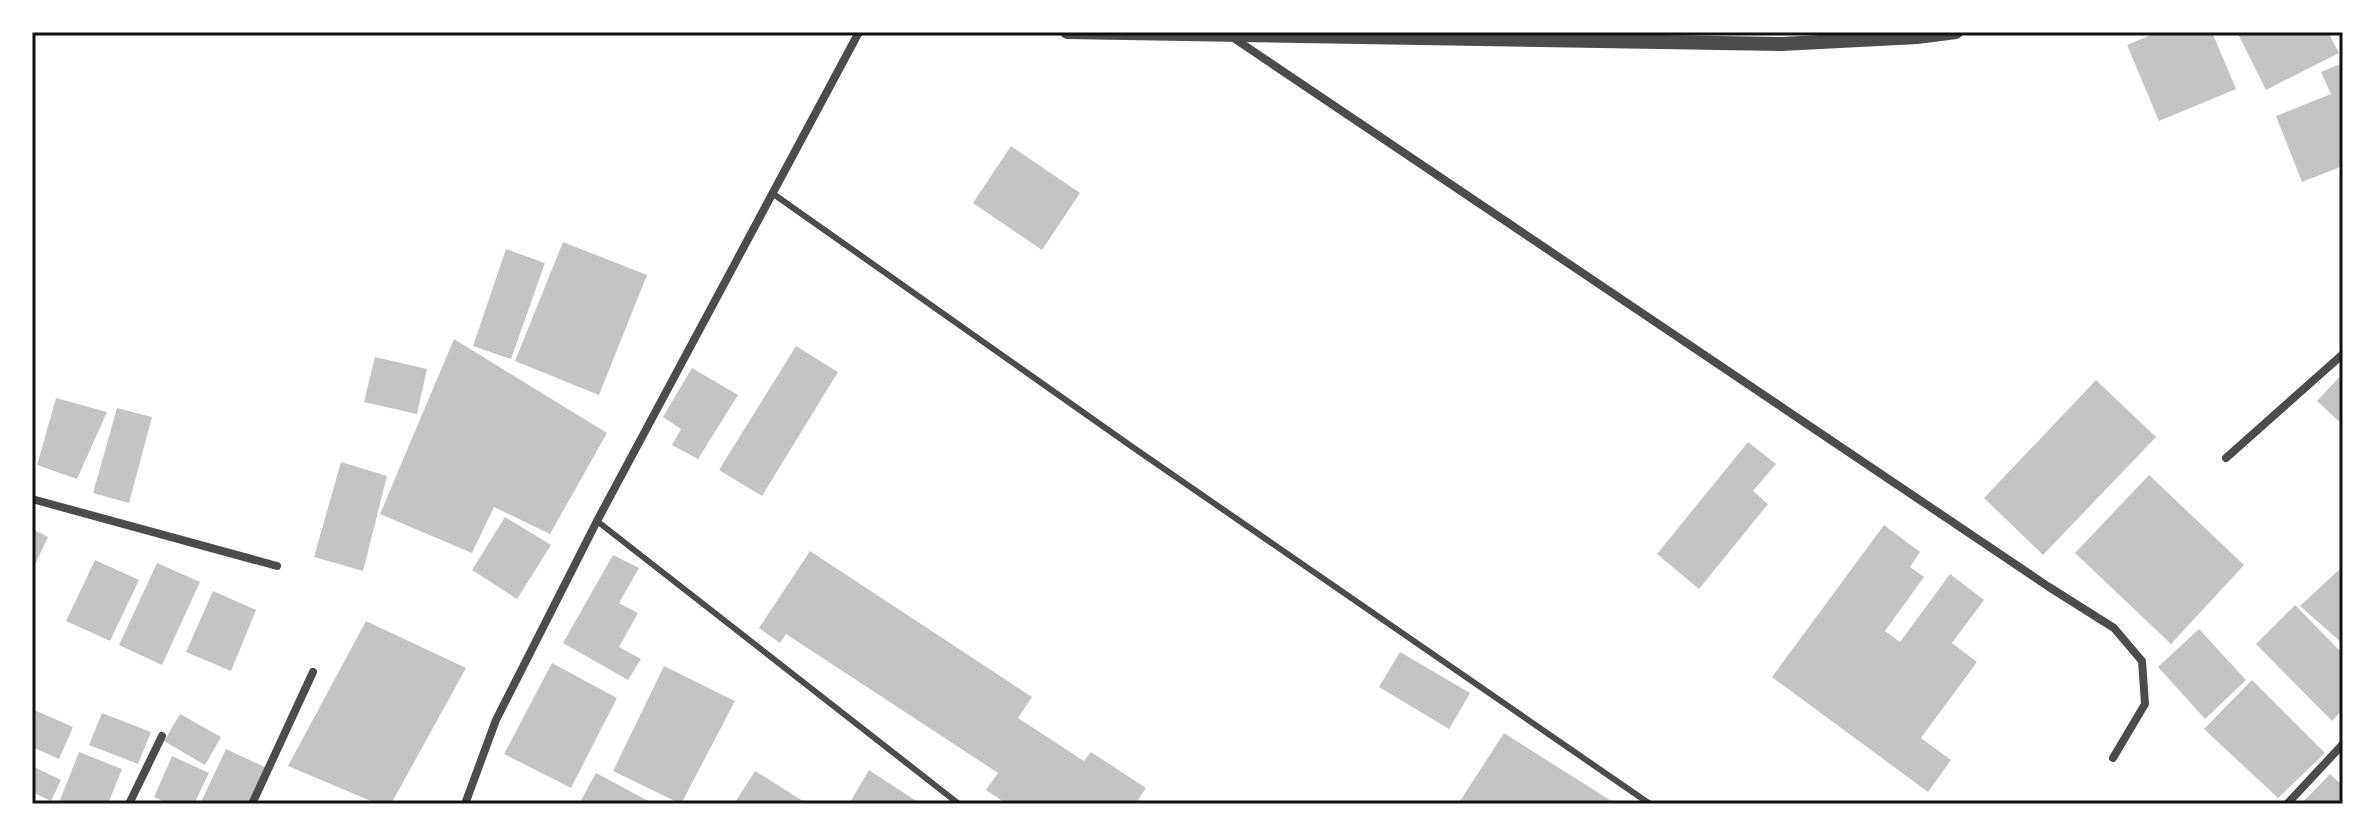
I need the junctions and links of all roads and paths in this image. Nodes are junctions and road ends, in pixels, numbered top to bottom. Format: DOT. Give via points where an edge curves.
graph roads {
  1 [pos="859,32"];
  2 [pos="1067,32"];
  3 [pos="1956,32"];
  4 [pos="1228,35"];
  5 [pos="772,193"];
  6 [pos="2343,354"];
  7 [pos="2226,458"];
  8 [pos="32,499"];
  9 [pos="597,521"];
  10 [pos="277,566"];
  11 [pos="313,672"];
  12 [pos="162,736"];
  13 [pos="2343,744"];
  14 [pos="2113,758"];
  15 [pos="129,804"];
  16 [pos="252,804"];
  17 [pos="465,804"];
  18 [pos="959,804"];
  19 [pos="1650,804"];
  20 [pos="2287,804"];
  1 -- 5 [label="street"];
  2 -- 4 [label="street"];
  3 -- 4 [label="street" via="1782,44"];
  4 -- 14 [label="street" via="2114,628 2142,661 2145,704"];
  5 -- 9 [label="street"];
  5 -- 19 [label="lane"];
  6 -- 7 [label="street"];
  8 -- 10 [label="street"];
  9 -- 17 [label="street" via="496,720"];
  9 -- 18 [label="lane"];
  11 -- 16 [label="street"];
  12 -- 15 [label="street"];
  13 -- 20 [label="street"];
}
